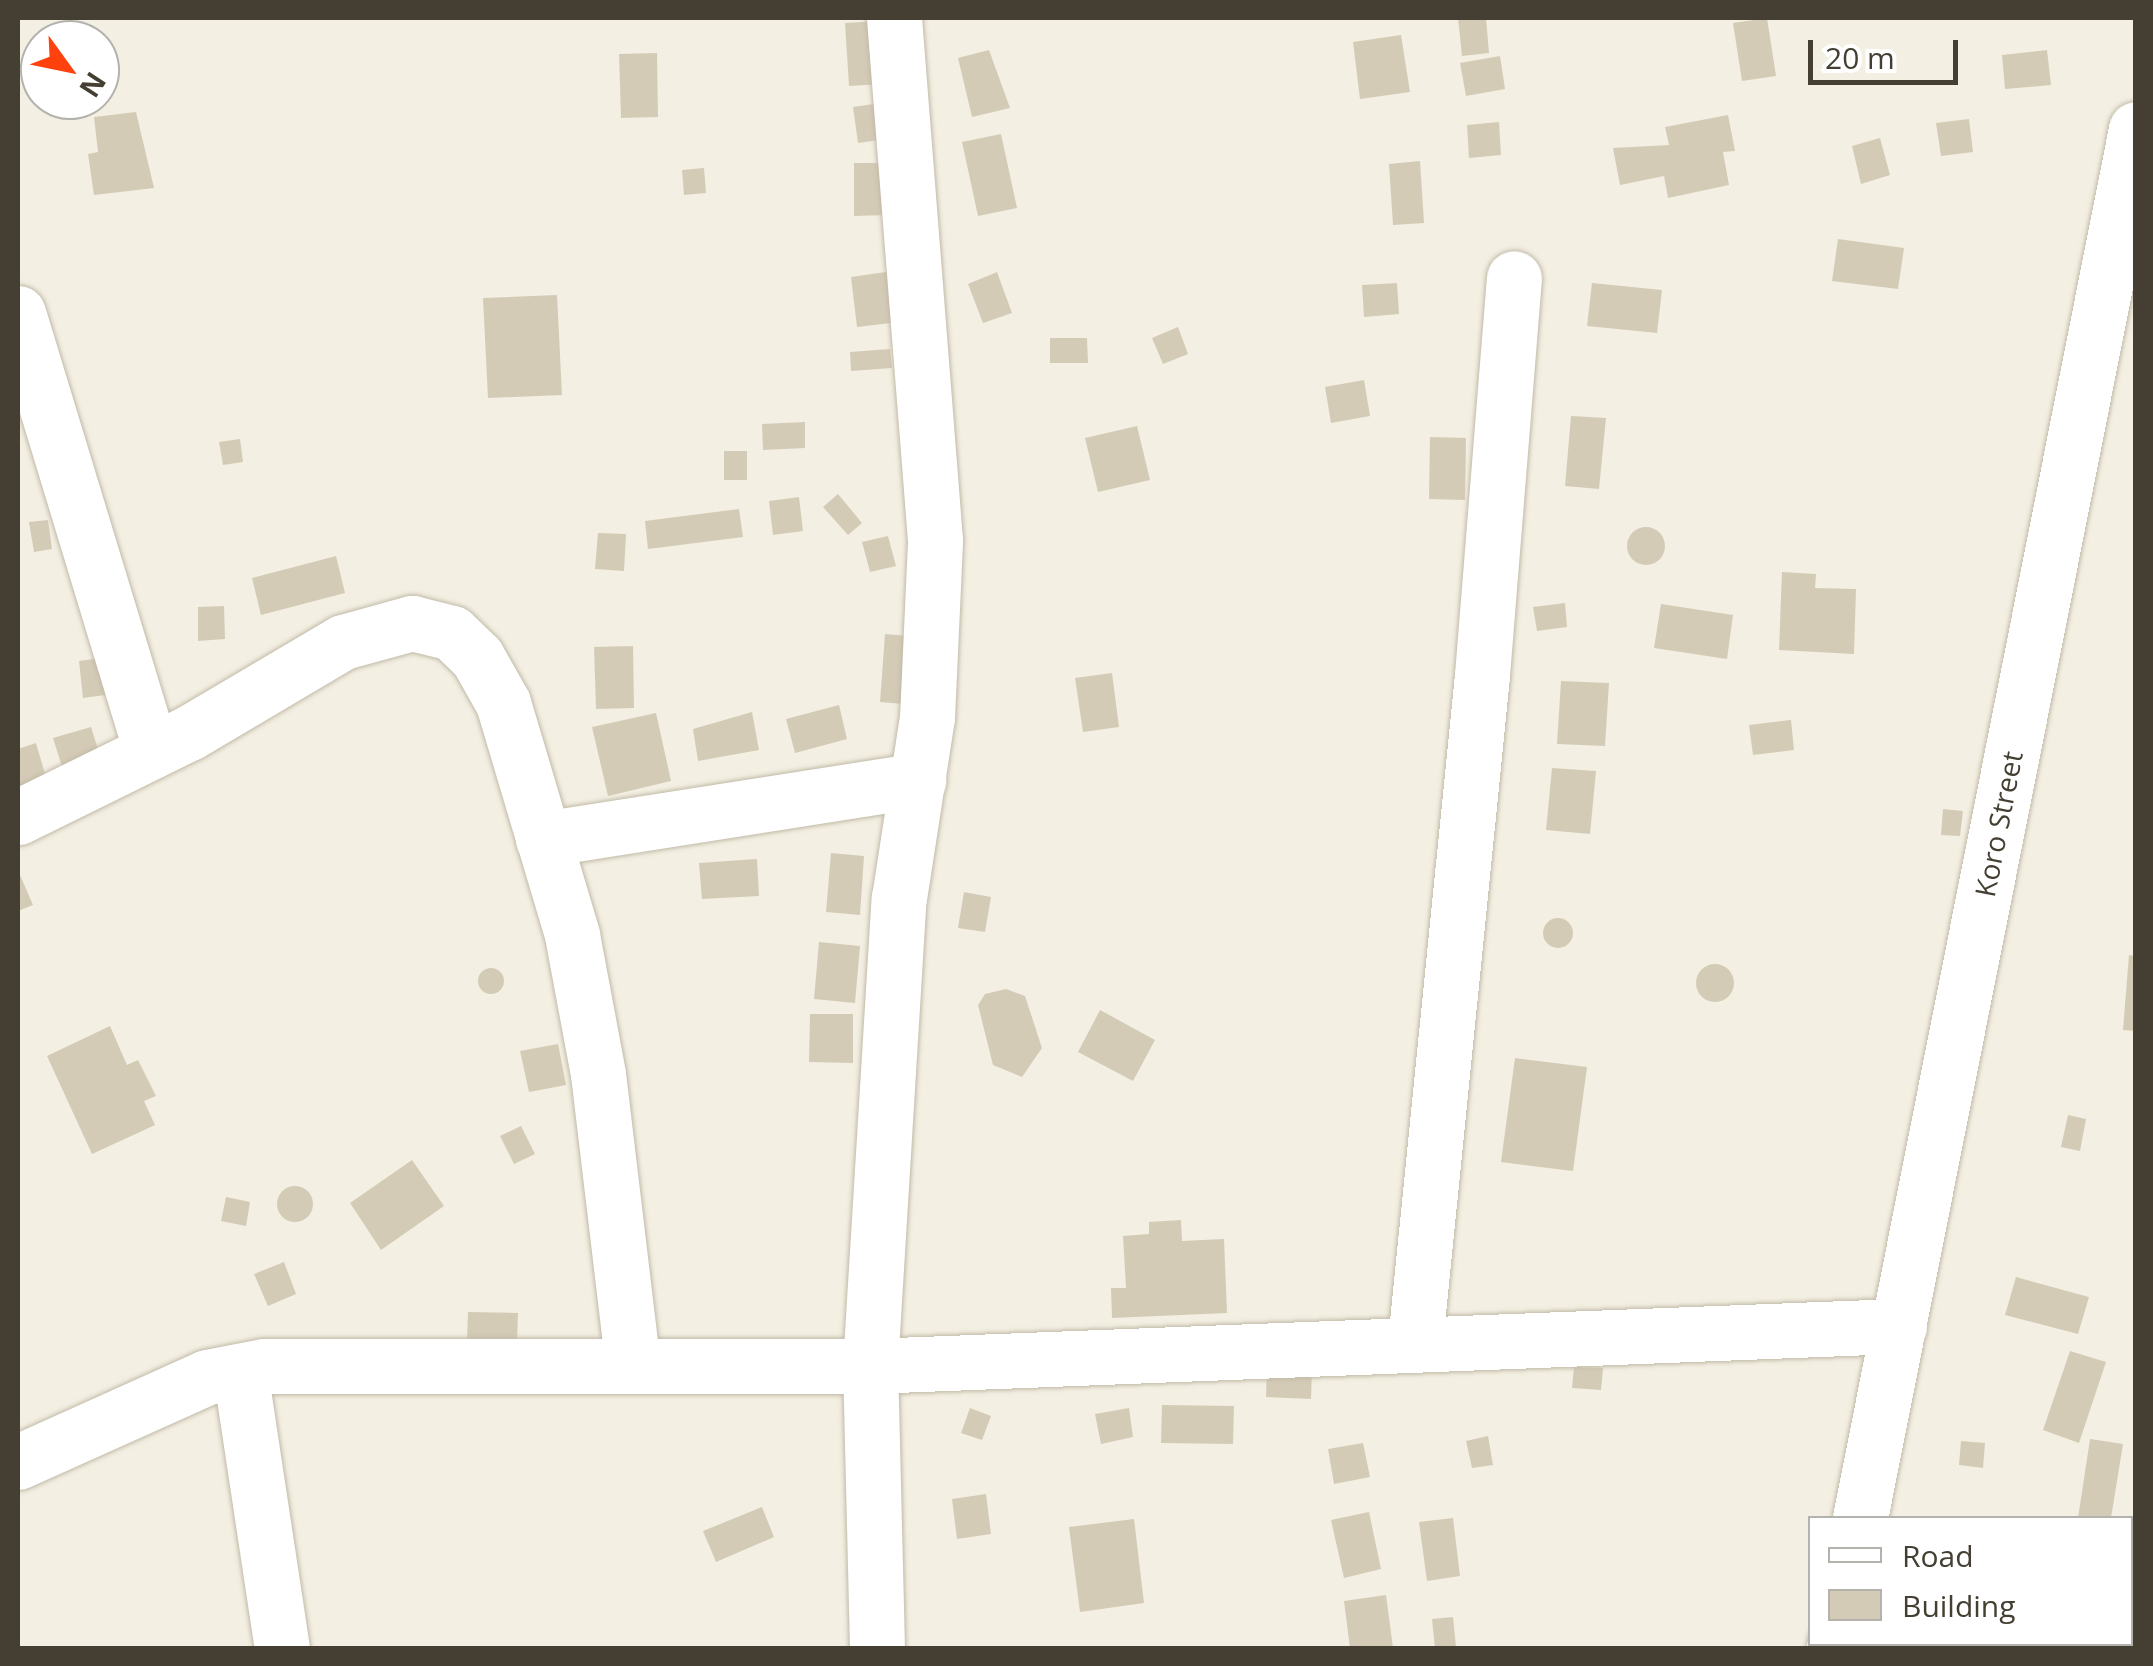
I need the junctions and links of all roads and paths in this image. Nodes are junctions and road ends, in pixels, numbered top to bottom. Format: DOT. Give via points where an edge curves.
graph roads {
  1 [pos="894,18"];
  2 [pos="2136,129"];
  3 [pos="1514,278"];
  4 [pos="18,314"];
  5 [pos="151,751"];
  6 [pos="918,780"];
  7 [pos="18,817"];
  8 [pos="543,840"];
  9 [pos="1899,1326"];
  10 [pos="1416,1342"];
  11 [pos="633,1366"];
  12 [pos="870,1366"];
  13 [pos="240,1370"];
  14 [pos="18,1462"];
  15 [pos="1860,1516"];
  16 [pos="282,1648"];
  17 [pos="877,1648"];
  1 -- 6 [label="street" via="936,540"];
  2 -- 9 [label="street, Koro Street"];
  3 -- 10 [label="street"];
  4 -- 5 [label="street"];
  5 -- 7 [label="street"];
  5 -- 8 [label="street" via="343,642 412,623 452,633 477,656 503,703"];
  6 -- 8 [label="street"];
  6 -- 12 [label="street" via="899,898"];
  8 -- 11 [label="street" via="572,936 598,1074"];
  9 -- 10 [label="street"];
  9 -- 15 [label="street, Koro Street"];
  10 -- 12 [label="street"];
  11 -- 12 [label="street"];
  11 -- 13 [label="street" via="317,1364"];
  12 -- 17 [label="street"];
  13 -- 14 [label="street" via="207,1377"];
  13 -- 16 [label="street"];
}
